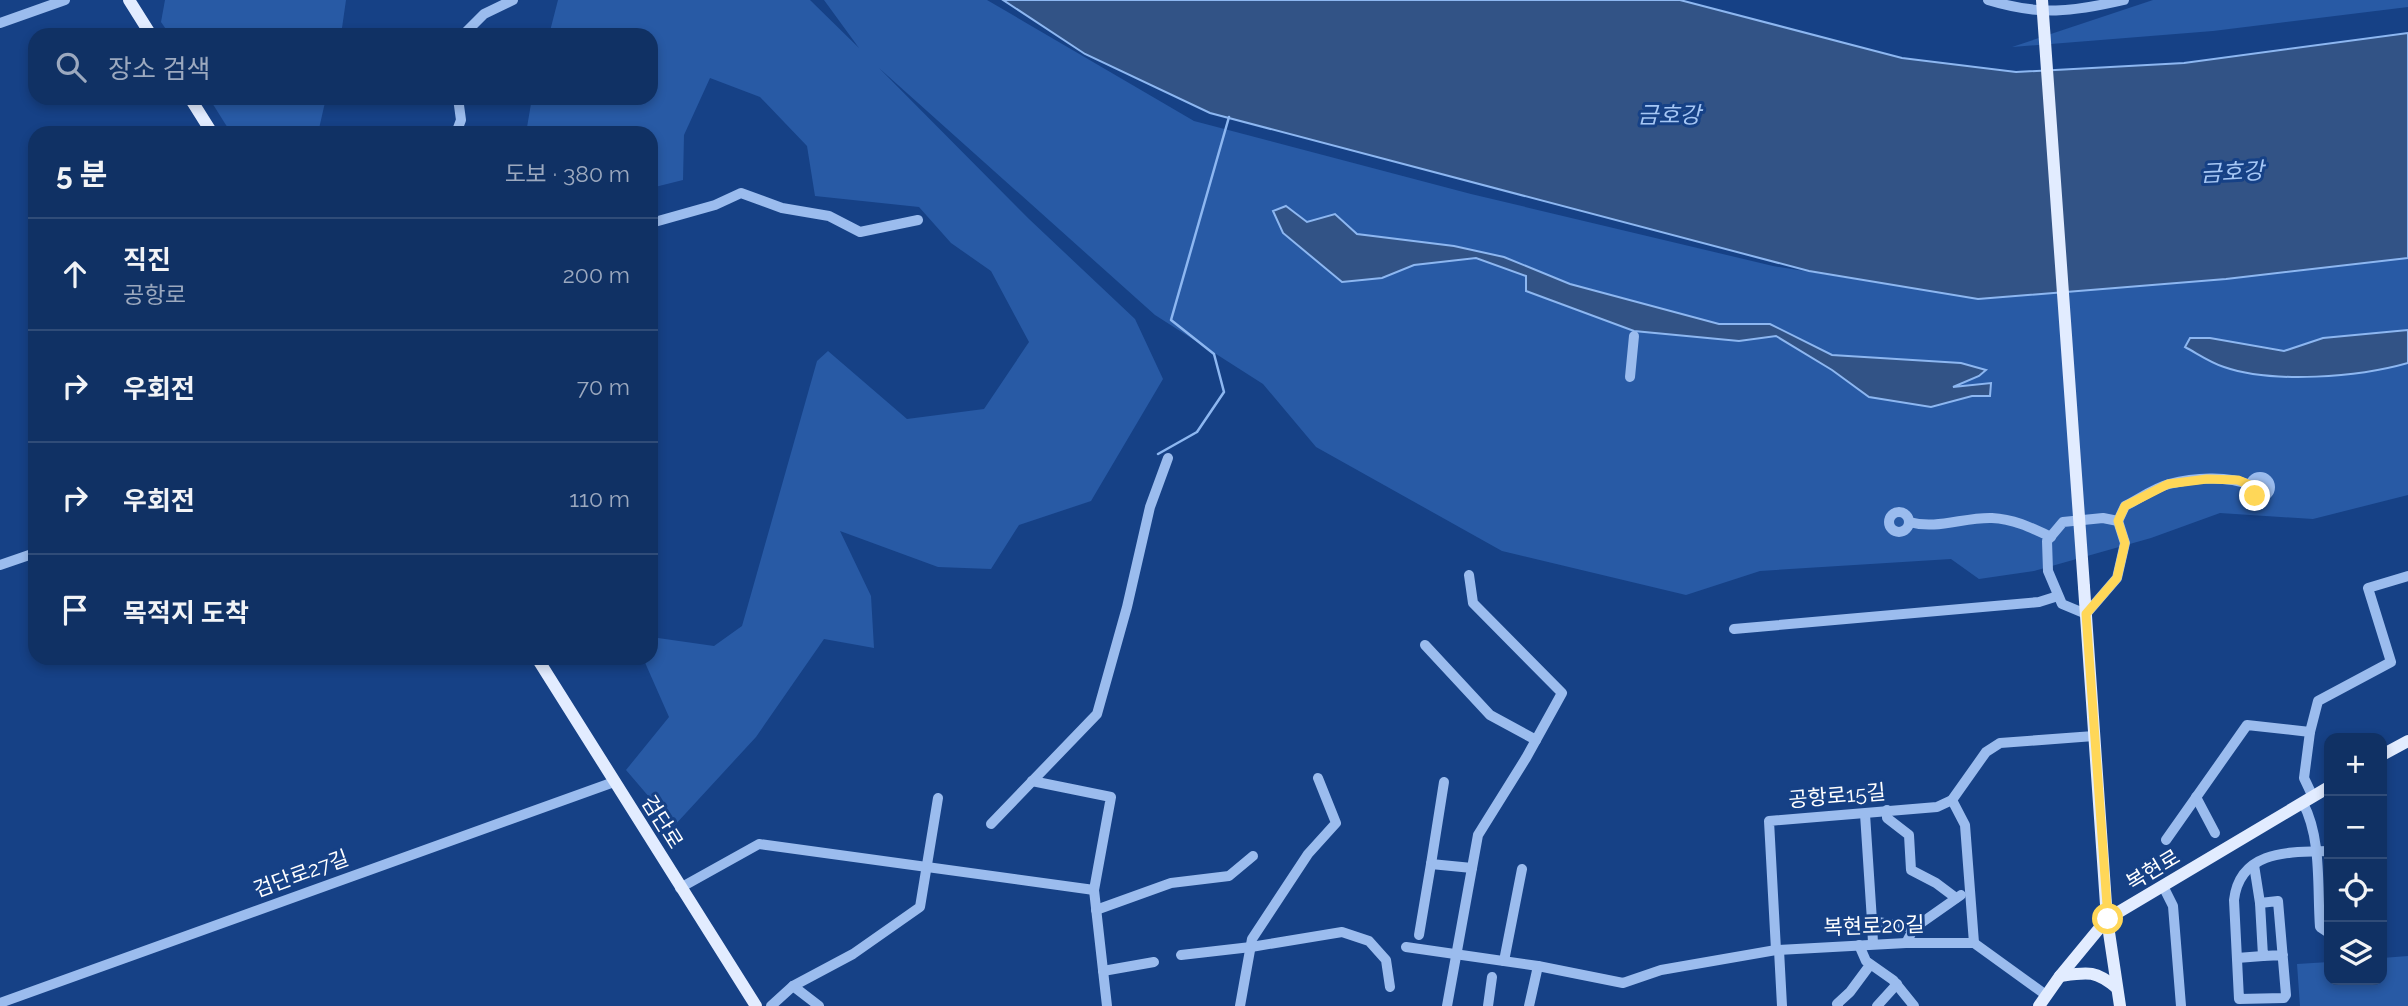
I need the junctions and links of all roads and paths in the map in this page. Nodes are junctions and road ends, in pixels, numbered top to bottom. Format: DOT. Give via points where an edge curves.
graph roads {
  1 [pos="65,0"];
  2 [pos="129,0"];
  3 [pos="513,0"];
  4 [pos="1988,0"];
  5 [pos="2042,0"];
  6 [pos="2124,0"];
  7 [pos="0,23"];
  8 [pos="147,28"];
  9 [pos="470,28"];
  10 [pos="194,105"];
  11 [pos="459,105"];
  12 [pos="208,126"];
  13 [pos="459,126"];
  14 [pos="918,219"];
  15 [pos="658,221"];
  16 [pos="1634,336"];
  17 [pos="1630,377"];
  18 [pos="1168,458"];
  19 [pos="2250,485"];
  20 [pos="2118,521"];
  21 [pos="1909,522"];
  22 [pos="2051,537"];
  23 [pos="28,555"];
  24 [pos="0,565"];
  25 [pos="1469,575"];
  26 [pos="2408,576"];
  27 [pos="2058,596"];
  28 [pos="2086,614"];
  29 [pos="1734,629"];
  30 [pos="1425,645"];
  31 [pos="541,665"];
  32 [pos="2310,732"];
  33 [pos="2094,736"];
  34 [pos="1536,740"];
  35 [pos="2408,741"];
  36 [pos="2387,752"];
  37 [pos="1318,778"];
  38 [pos="1032,781"];
  39 [pos="614,782"];
  40 [pos="1444,782"];
  41 [pos="2324,791"];
  42 [pos="2196,797"];
  43 [pos="939,798"];
  44 [pos="1952,800"];
  45 [pos="2308,800"];
  46 [pos="1887,810"];
  47 [pos="1865,814"];
  48 [pos="991,824"];
  49 [pos="2215,833"];
  50 [pos="2166,840"];
  51 [pos="2315,851"];
  52 [pos="2324,851"];
  53 [pos="1253,856"];
  54 [pos="1431,864"];
  55 [pos="2253,865"];
  56 [pos="927,867"];
  57 [pos="1472,868"];
  58 [pos="1522,869"];
  59 [pos="2163,886"];
  60 [pos="680,888"];
  61 [pos="1971,888"];
  62 [pos="1094,890"];
  63 [pos="1956,898"];
  64 [pos="2260,903"];
  65 [pos="1097,910"];
  66 [pos="2108,919"];
  67 [pos="1872,921"];
  68 [pos="1914,928"];
  69 [pos="2324,930"];
  70 [pos="1419,935"];
  71 [pos="1906,943"];
  72 [pos="1974,943"];
  73 [pos="1873,944"];
  74 [pos="1859,945"];
  75 [pos="1251,947"];
  76 [pos="1406,947"];
  77 [pos="1777,950"];
  78 [pos="1456,954"];
  79 [pos="2283,954"];
  80 [pos="1181,955"];
  81 [pos="2263,956"];
  82 [pos="2237,958"];
  83 [pos="1504,961"];
  84 [pos="1154,962"];
  85 [pos="1870,965"];
  86 [pos="1538,966"];
  87 [pos="1103,971"];
  88 [pos="2060,976"];
  89 [pos="1492,977"];
  90 [pos="1896,984"];
  91 [pos="793,986"];
  92 [pos="1390,987"];
  93 [pos="2117,988"];
  94 [pos="2043,1000"];
  95 [pos="0,1003"];
  96 [pos="756,1006"];
  97 [pos="771,1006"];
  98 [pos="819,1006"];
  99 [pos="1107,1006"];
  100 [pos="1240,1006"];
  101 [pos="1447,1006"];
  102 [pos="1488,1006"];
  103 [pos="1529,1006"];
  104 [pos="1782,1006"];
  105 [pos="1838,1006"];
  106 [pos="1877,1006"];
  107 [pos="1914,1006"];
  108 [pos="2120,1006"];
  109 [pos="2181,1006"];
  1 -- 7 [label="street"];
  2 -- 8 [label="main road"];
  3 -- 9 [label="street" via="484,14"];
  4 -- 6 [label="street" via="2035,12"];
  5 -- 28 [label="main road, bridge"];
  10 -- 12 [label="main road"];
  11 -- 13 [label="street"];
  14 -- 15 [label="street" via="860,232 829,216 782,208 741,193"];
  16 -- 17 [label="street"];
  18 -- 38 [label="street" via="1150,507 1097,714"];
  19 -- 20 [label="street" via="2207,479 2168,484 2125,506"];
  20 -- 22 [label="street" via="2063,522"];
  20 -- 28 [label="street" via="2125,543 2117,578"];
  21 -- 22 [label="street" via="1922,525 1991,518 2022,523"];
  22 -- 27 [label="street" via="2047,541 2048,571"];
  23 -- 24 [label="street"];
  25 -- 34 [label="street" via="1473,603 1562,693"];
  26 -- 32 [label="street" via="2368,588 2391,662 2318,701"];
  27 -- 28 [label="street" via="2062,604"];
  27 -- 29 [label="street" via="2039,602"];
  28 -- 33 [label="main road"];
  30 -- 34 [label="street" via="1490,715"];
  31 -- 39 [label="main road, 검단로"];
  32 -- 42 [label="street, 복현로" via="2248,725"];
  32 -- 45 [label="street" via="2304,778"];
  33 -- 44 [label="street" via="2000,743 1986,752"];
  33 -- 66 [label="main road"];
  34 -- 57 [label="street" via="1478,835"];
  35 -- 36 [label="main road"];
  37 -- 75 [label="street" via="1336,823 1308,855"];
  38 -- 48 [label="street"];
  38 -- 62 [label="street" via="1111,797"];
  39 -- 60 [label="main road, 검단로"];
  39 -- 95 [label="street, 검단로27길"];
  40 -- 54 [label="street"];
  41 -- 45 [label="main road, 복현로"];
  42 -- 49 [label="street"];
  42 -- 50 [label="street, 복현로"];
  43 -- 56 [label="street"];
  44 -- 46 [label="street, 공항로15길" via="1937,807"];
  44 -- 61 [label="street" via="1965,825"];
  45 -- 51 [label="street"];
  45 -- 59 [label="main road, 복현로"];
  46 -- 47 [label="street, 공항로15길"];
  46 -- 63 [label="street" via="1887,818 1909,835 1912,870"];
  47 -- 67 [label="street"];
  47 -- 77 [label="street, 공항로15길" via="1769,821"];
  51 -- 52 [label="street"];
  51 -- 55 [label="street" via="2277,854"];
  51 -- 69 [label="street" via="2320,927"];
  53 -- 65 [label="street" via="1229,876 1171,883"];
  54 -- 57 [label="street"];
  54 -- 70 [label="street"];
  55 -- 64 [label="street"];
  55 -- 82 [label="street" via="2235,895"];
  56 -- 60 [label="street" via="759,844"];
  56 -- 62 [label="street"];
  56 -- 91 [label="street" via="920,907 853,954"];
  57 -- 78 [label="street"];
  58 -- 83 [label="street"];
  59 -- 66 [label="main road, 복현로"];
  59 -- 109 [label="street" via="2173,905"];
  60 -- 96 [label="main road, 검단로"];
  61 -- 63 [label="street"];
  61 -- 72 [label="street"];
  62 -- 65 [label="street"];
  63 -- 68 [label="street"];
  64 -- 79 [label="street" via="2278,901"];
  64 -- 81 [label="street"];
  65 -- 87 [label="street"];
  66 -- 88 [label="main road, 복현로"];
  66 -- 93 [label="main road"];
  67 -- 68 [label="street"];
  67 -- 73 [label="street"];
  68 -- 71 [label="street"];
  71 -- 72 [label="street, 복현로20길"];
  71 -- 73 [label="street, 복현로20길"];
  72 -- 94 [label="street"];
  73 -- 74 [label="street, 복현로20길"];
  74 -- 77 [label="street, 복현로20길"];
  74 -- 85 [label="street"];
  75 -- 80 [label="street"];
  75 -- 92 [label="street" via="1342,932 1369,941 1386,960"];
  75 -- 100 [label="street"];
  76 -- 78 [label="street, 복현로20길"];
  77 -- 86 [label="street, 복현로20길" via="1661,970 1623,983"];
  77 -- 104 [label="street"];
  78 -- 83 [label="street, 복현로20길"];
  78 -- 101 [label="street"];
  79 -- 81 [label="street"];
  79 -- 82 [label="street" via="2284,998 2239,999"];
  81 -- 82 [label="street"];
  83 -- 86 [label="street, 복현로20길"];
  84 -- 87 [label="street"];
  85 -- 90 [label="street"];
  85 -- 105 [label="street"];
  86 -- 103 [label="street"];
  87 -- 99 [label="street"];
  88 -- 93 [label="main road" via="2088,972"];
  88 -- 94 [label="main road, 복현로"];
  89 -- 102 [label="street"];
  90 -- 106 [label="street"];
  90 -- 107 [label="street"];
  91 -- 97 [label="street"];
  91 -- 98 [label="street"];
  93 -- 108 [label="main road"];
}
